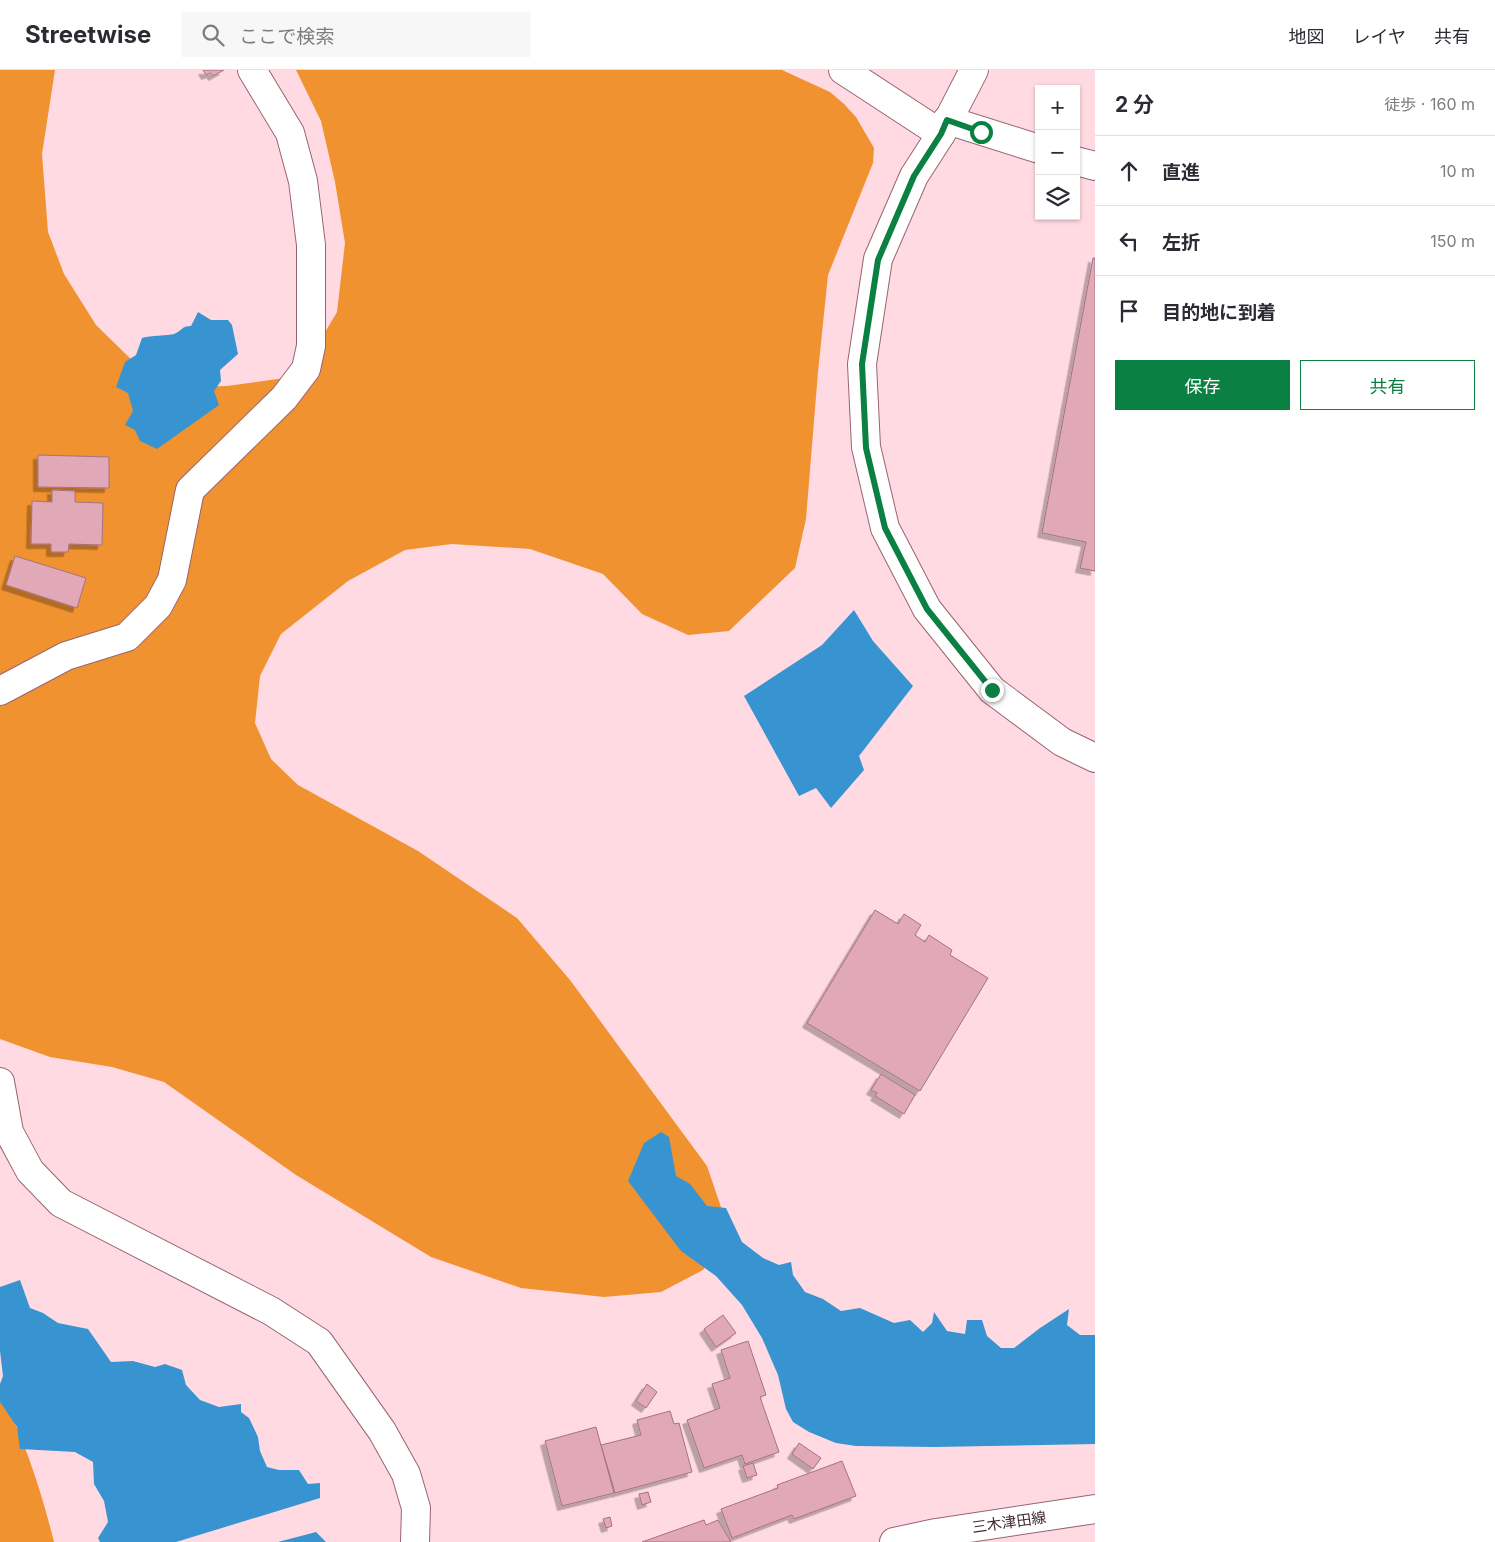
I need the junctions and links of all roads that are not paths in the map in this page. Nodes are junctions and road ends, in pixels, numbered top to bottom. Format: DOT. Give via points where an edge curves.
graph roads {
  1 [pos="252,70"];
  2 [pos="843,70"];
  3 [pos="974,70"];
  4 [pos="944,127"];
  5 [pos="1035,148"];
  6 [pos="1080,162"];
  7 [pos="1095,166"];
  8 [pos="0,691"];
  9 [pos="1095,758"];
  10 [pos="0,1082"];
  11 [pos="1095,1509"];
  12 [pos="415,1542"];
  13 [pos="894,1542"];
  1 -- 8 [label="street" via="290,133 303,181 311,246 311,346 306,369 284,398 190,490 172,580 158,606 127,637 66,656"];
  2 -- 4 [label="street"];
  3 -- 4 [label="street"];
  4 -- 5 [label="street"];
  4 -- 9 [label="street" via="914,176 878,260 862,364 866,448 885,528 927,609 992,690 1062,742"];
  6 -- 7 [label="street"];
  10 -- 12 [label="street" via="9,1132 30,1171 61,1203 271,1310 319,1342 382,1431 406,1474 416,1508"];
  11 -- 13 [label="street, 三木津田線"];
}
